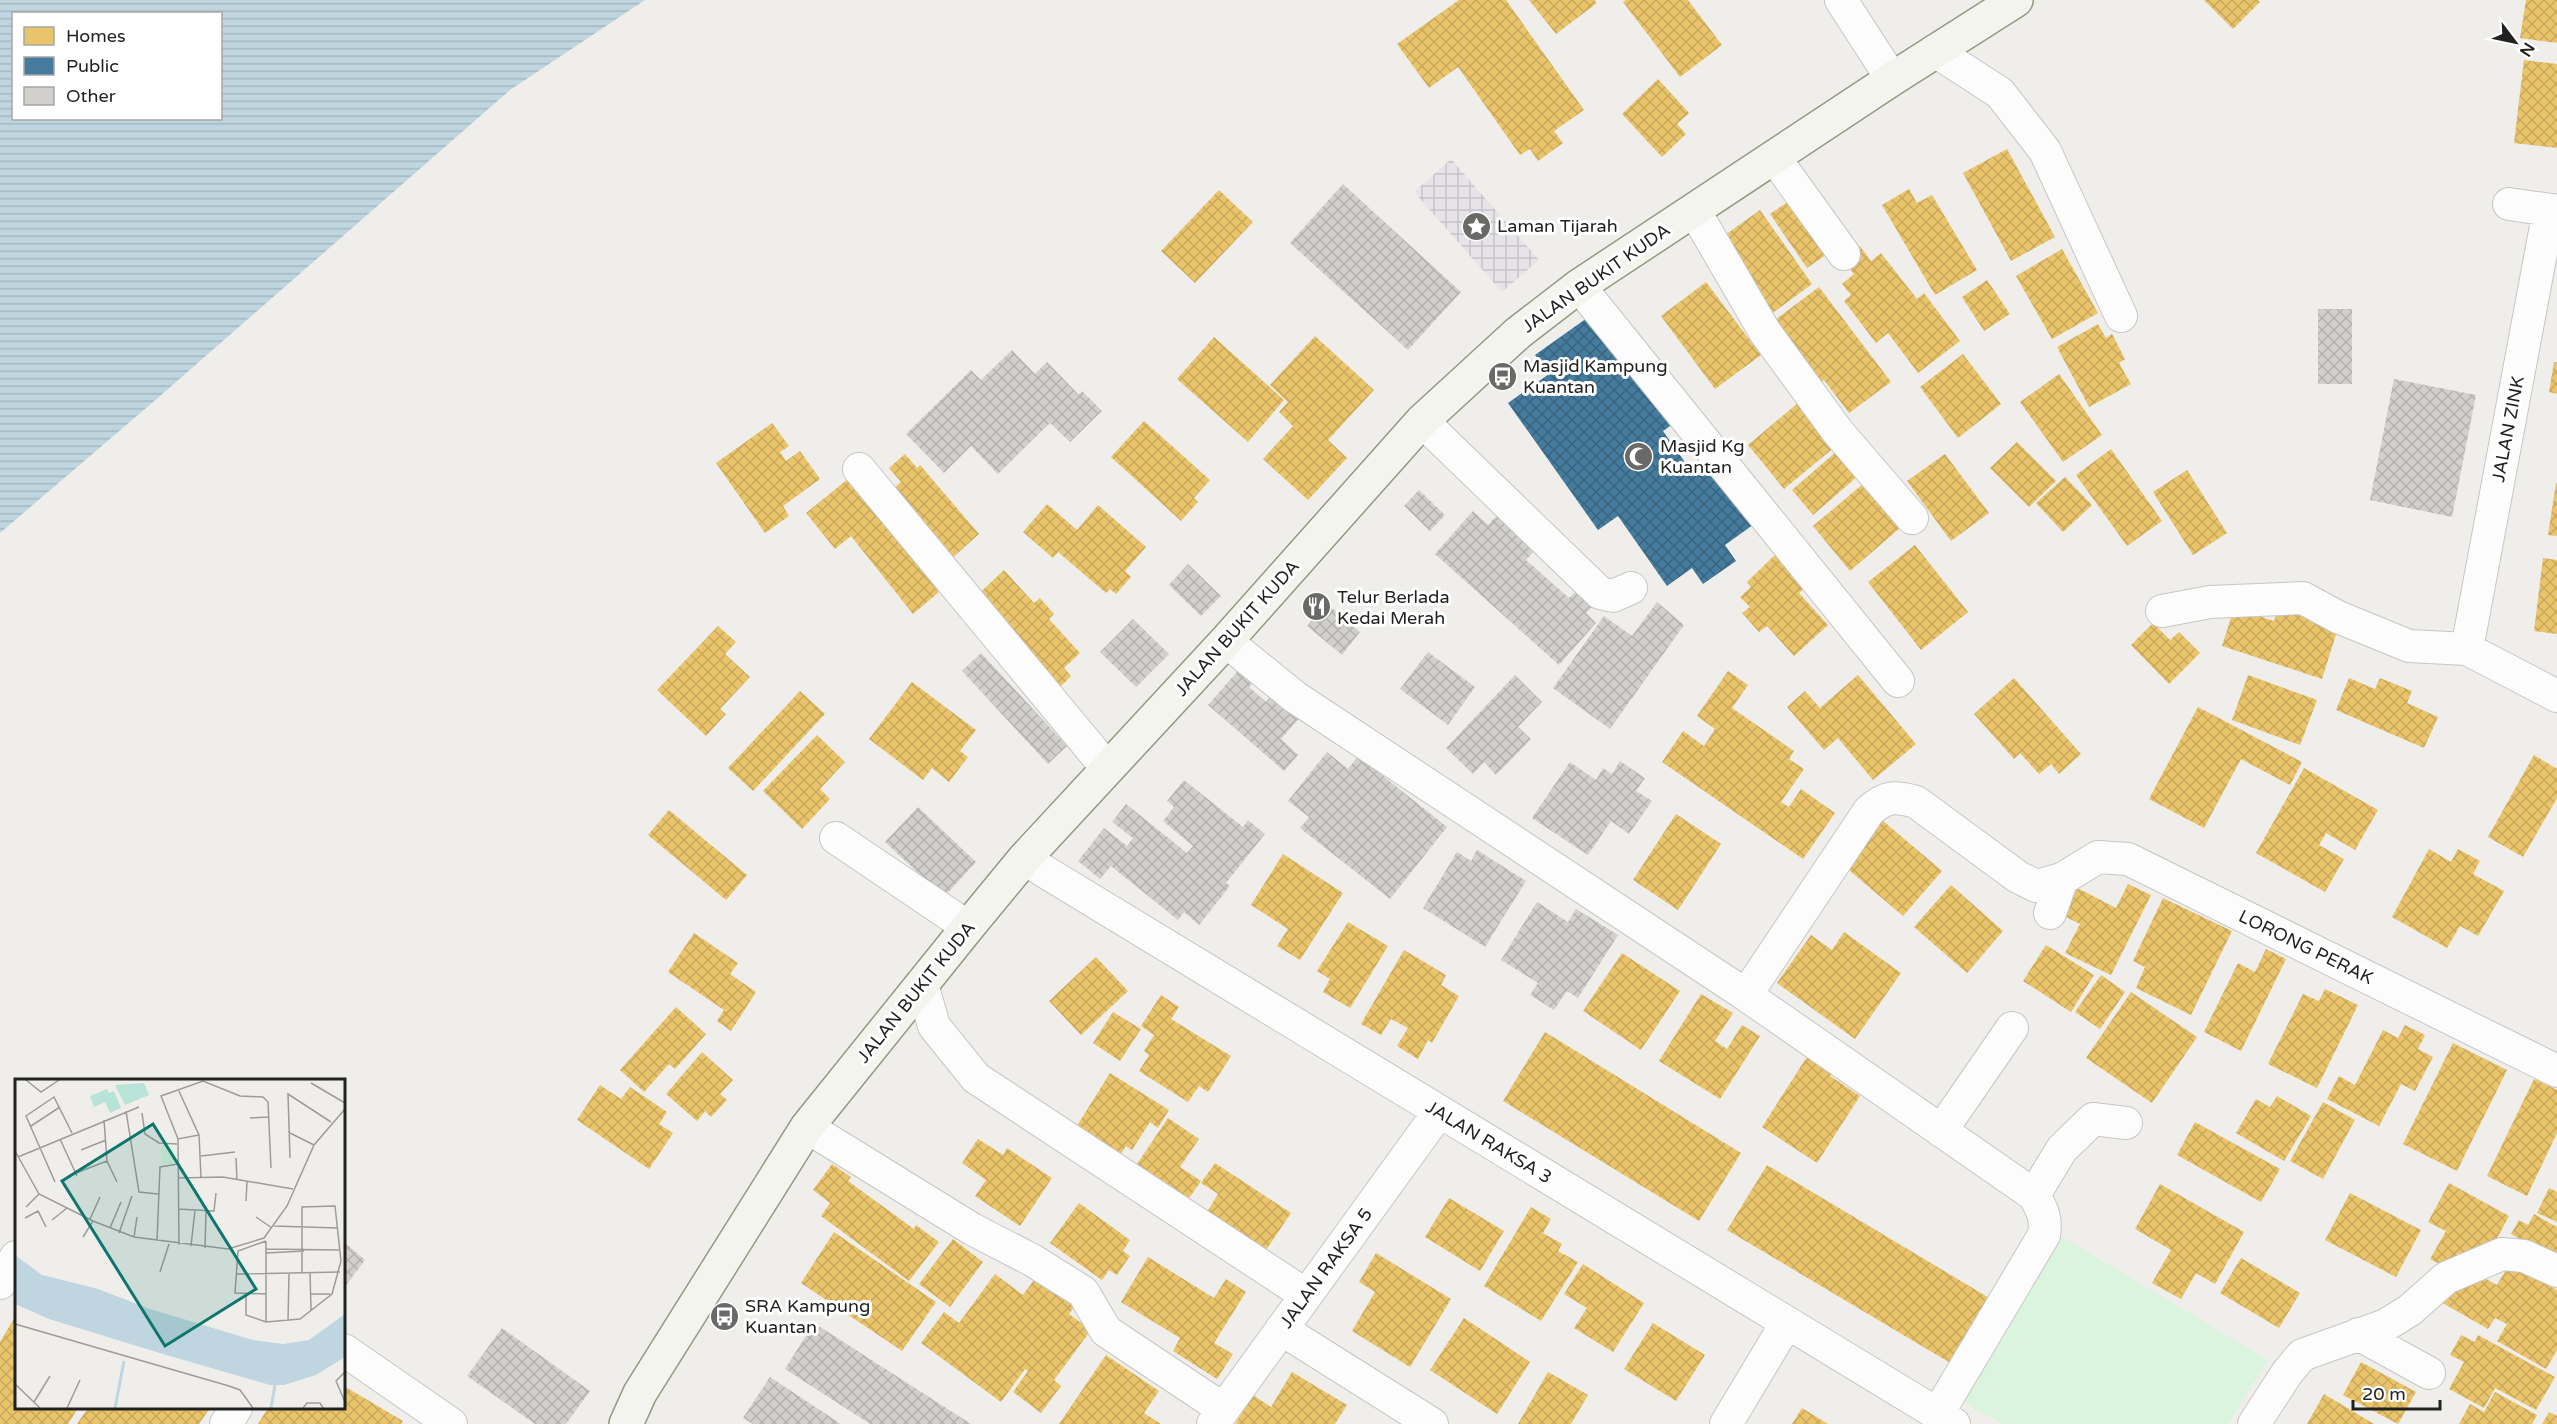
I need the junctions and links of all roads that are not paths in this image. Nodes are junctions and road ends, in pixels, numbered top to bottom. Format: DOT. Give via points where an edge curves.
graph roads {
  1 [pos="1841,0"];
  2 [pos="2016,0"];
  3 [pos="1935,51"];
  4 [pos="1892,78"];
  5 [pos="1774,157"];
  6 [pos="2509,204"];
  7 [pos="1694,210"];
  8 [pos="2553,210"];
  9 [pos="1844,254"];
  10 [pos="1579,286"];
  11 [pos="2121,316"];
  12 [pos="1422,422"];
  13 [pos="859,469"];
  14 [pos="1912,518"];
  15 [pos="1631,588"];
  16 [pos="2162,611"];
  17 [pos="1226,641"];
  18 [pos="2467,649"];
  19 [pos="1898,681"];
  20 [pos="2557,696"];
  21 [pos="1107,768"];
  22 [pos="836,838"];
  23 [pos="1024,859"];
  24 [pos="968,927"];
  25 [pos="922,984"];
  26 [pos="1746,995"];
  27 [pos="2012,1028"];
  28 [pos="2557,1071"];
  29 [pos="1440,1112"];
  30 [pos="2126,1123"];
  31 [pos="807,1127"];
  32 [pos="1941,1131"];
  33 [pos="2034,1195"];
  34 [pos="2557,1271"];
  35 [pos="1306,1295"];
  36 [pos="1786,1324"];
  37 [pos="1281,1329"];
  38 [pos="2358,1334"];
  39 [pos="345,1351"];
  40 [pos="2429,1373"];
  41 [pos="235,1409"];
  42 [pos="1218,1417"];
  43 [pos="1945,1419"];
  44 [pos="226,1424"];
  45 [pos="451,1424"];
  46 [pos="626,1424"];
  47 [pos="1432,1424"];
  48 [pos="1726,1424"];
  49 [pos="2254,1424"];
  1 -- 4 [label="street"];
  2 -- 3 [label="street, JALAN BUKIT KUDA"];
  3 -- 4 [label="street, JALAN BUKIT KUDA"];
  3 -- 11 [label="street" via="2000,93 2045,151"];
  4 -- 5 [label="street, JALAN BUKIT KUDA"];
  5 -- 7 [label="street, JALAN BUKIT KUDA"];
  5 -- 9 [label="street"];
  6 -- 8 [label="street"];
  7 -- 10 [label="street, JALAN BUKIT KUDA"];
  7 -- 14 [label="street" via="1765,332 1838,432"];
  8 -- 18 [label="street, JALAN ZINK"];
  10 -- 12 [label="street, JALAN BUKIT KUDA" via="1518,333"];
  10 -- 19 [label="street"];
  12 -- 15 [label="street" via="1600,593 1613,596"];
  12 -- 17 [label="street, JALAN BUKIT KUDA"];
  13 -- 21 [label="street"];
  16 -- 18 [label="street" via="2210,602 2303,598 2409,646"];
  17 -- 21 [label="street, JALAN BUKIT KUDA"];
  17 -- 26 [label="street" via="1295,697"];
  18 -- 20 [label="street"];
  21 -- 23 [label="street, JALAN BUKIT KUDA"];
  22 -- 24 [label="street"];
  23 -- 24 [label="street, JALAN BUKIT KUDA"];
  23 -- 29 [label="street, JALAN RAKSA 3"];
  24 -- 25 [label="street, JALAN BUKIT KUDA"];
  25 -- 31 [label="street, JALAN BUKIT KUDA"];
  25 -- 35 [label="street" via="934,1026 976,1078"];
  26 -- 28 [label="street, LORONG PERAK" via="1869,811 1882,800 1899,797 1916,802 2018,877 2055,892 2098,857 2128,860"];
  26 -- 32 [label="street"];
  27 -- 32 [label="street"];
  29 -- 35 [label="street, JALAN RAKSA 5"];
  29 -- 36 [label="street, JALAN RAKSA 3"];
  30 -- 33 [label="street" via="2093,1119 2062,1149"];
  31 -- 42 [label="street" via="1083,1292 1106,1331"];
  31 -- 46 [label="street, JALAN BUKIT KUDA" via="646,1383"];
  32 -- 33 [label="street"];
  33 -- 43 [label="street" via="2043,1210 2044,1235"];
  34 -- 38 [label="street" via="2524,1256 2502,1254 2446,1278 2410,1310 2386,1325"];
  35 -- 37 [label="street, JALAN RAKSA 5"];
  36 -- 43 [label="street, JALAN RAKSA 3"];
  36 -- 48 [label="street"];
  37 -- 42 [label="street, JALAN RAKSA 5"];
  37 -- 47 [label="street"];
  38 -- 40 [label="street"];
  38 -- 49 [label="street" via="2302,1355"];
  39 -- 45 [label="street"];
  41 -- 44 [label="street"];
}
